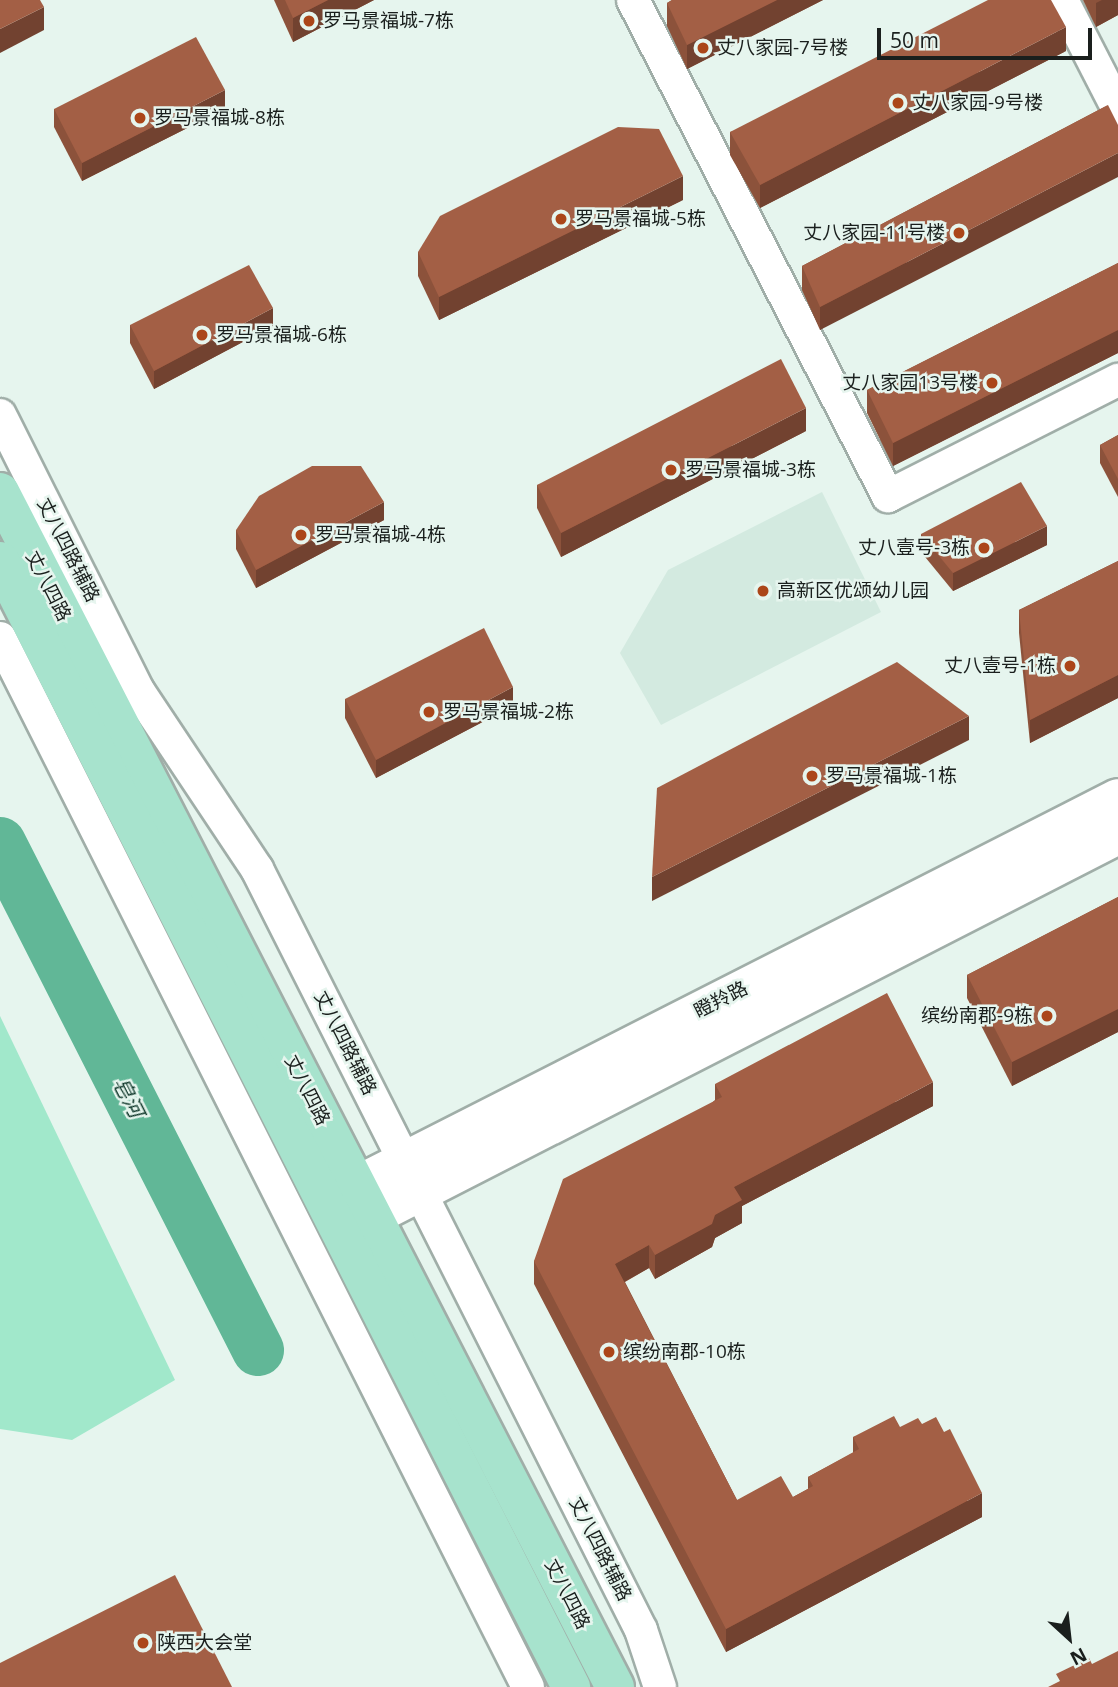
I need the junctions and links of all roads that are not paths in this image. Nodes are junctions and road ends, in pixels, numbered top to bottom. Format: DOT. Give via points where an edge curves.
graph roads {
  1 [pos="633,0"];
  2 [pos="1062,0"];
  3 [pos="1118,109"];
  4 [pos="1118,380"];
  5 [pos="0,415"];
  6 [pos="0,492"];
  7 [pos="0,561"];
  8 [pos="0,638"];
  9 [pos="1118,798"];
  10 [pos="1118,835"];
  11 [pos="413,1176"];
  12 [pos="349,1209"];
  13 [pos="528,1687"];
  14 [pos="571,1687"];
  15 [pos="615,1687"];
  16 [pos="660,1687"];
  1 -- 4 [label="street" via="888,496"];
  2 -- 3 [label="street"];
  5 -- 11 [label="street, 丈八四路辅路" via="139,692 257,869"];
  6 -- 12 [label="main road, 丈八四路"];
  7 -- 12 [label="main road, 丈八四路"];
  8 -- 13 [label="street"];
  9 -- 11 [label="street, 瞪羚路"];
  10 -- 11 [label="street, 瞪羚路"];
  11 -- 12 [label="street, 瞪羚路"];
  11 -- 16 [label="street, 丈八四路辅路" via="641,1630"];
  12 -- 14 [label="main road, 丈八四路"];
  12 -- 15 [label="main road, 丈八四路"];
}
